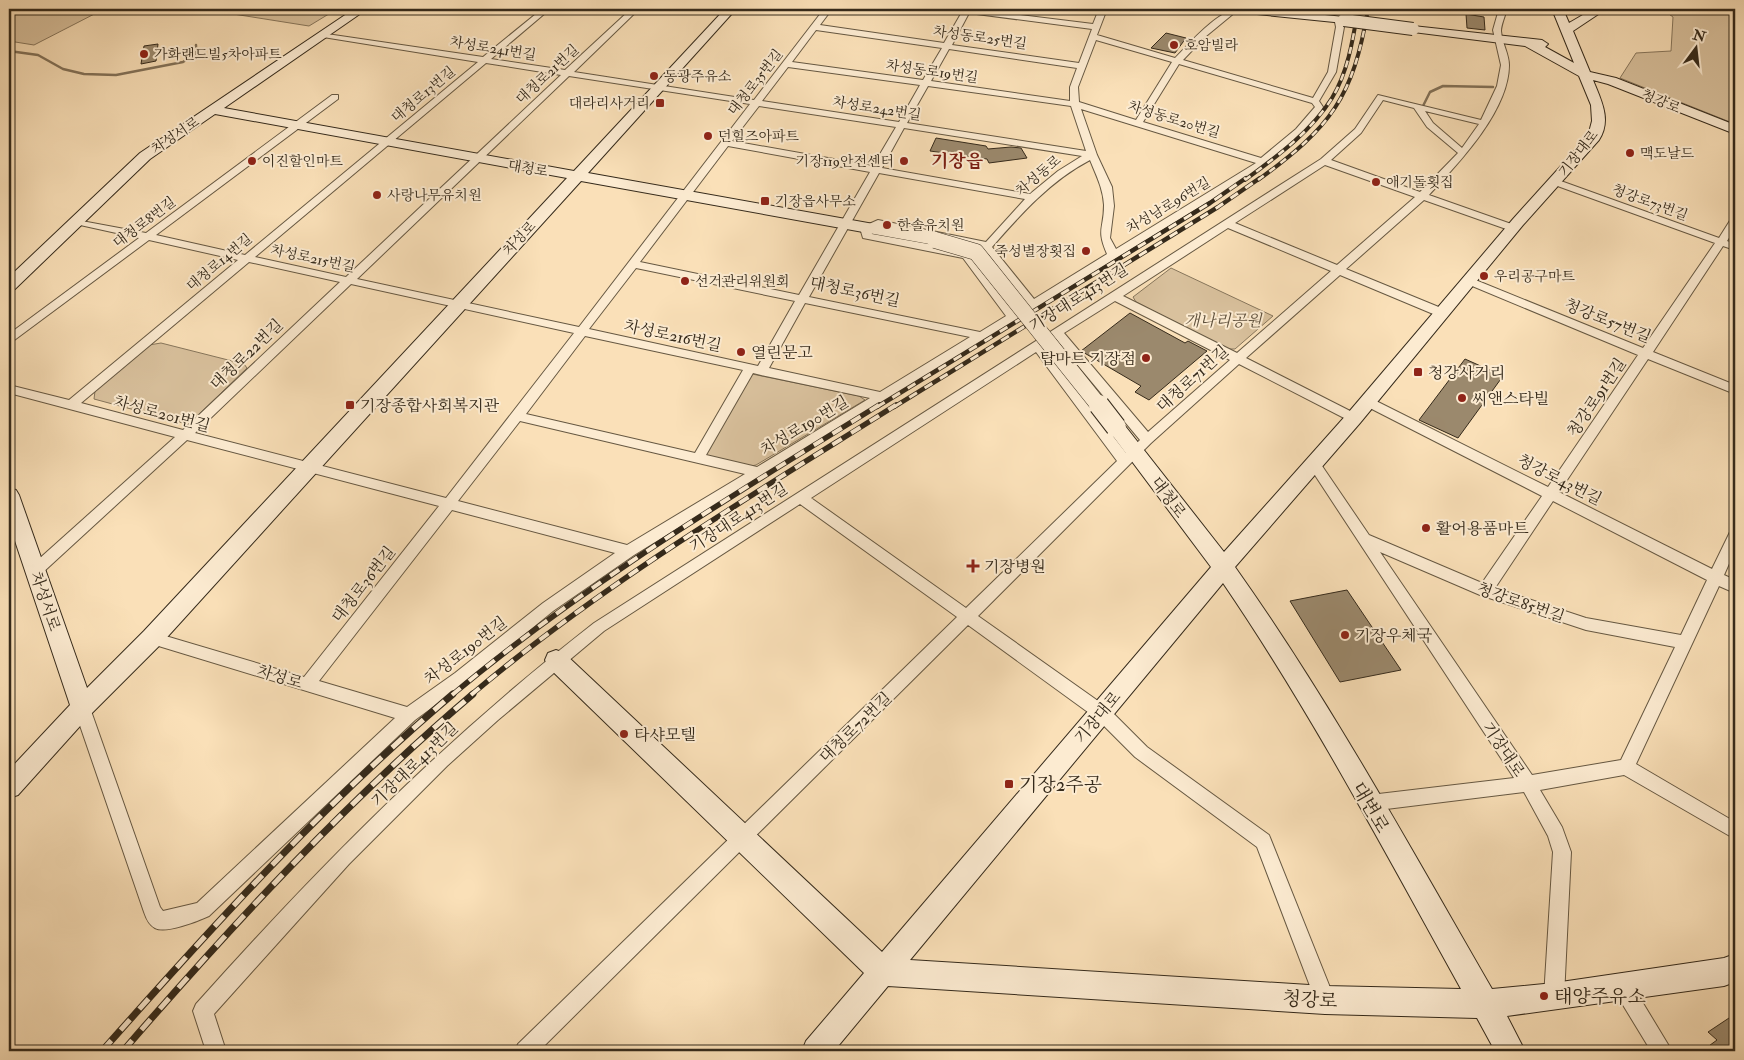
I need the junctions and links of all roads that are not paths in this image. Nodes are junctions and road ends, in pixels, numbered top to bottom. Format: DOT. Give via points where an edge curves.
graph roads {
  1 [pos="362,9"];
  2 [pos="546,9"];
  3 [pos="635,9"];
  4 [pos="704,9"];
  5 [pos="828,9"];
  6 [pos="953,9"];
  7 [pos="1103,9"];
  8 [pos="1236,9"];
  9 [pos="1294,9"];
  10 [pos="1503,9"];
  11 [pos="1558,9"];
  12 [pos="1596,9"];
  13 [pos="1600,9"];
  14 [pos="729,10"];
  15 [pos="967,10"];
  16 [pos="1269,10"];
  17 [pos="1337,19"];
  18 [pos="814,27"];
  19 [pos="1096,27"];
  20 [pos="1566,30"];
  21 [pos="323,35"];
  22 [pos="1094,37"];
  23 [pos="1498,39"];
  24 [pos="1529,43"];
  25 [pos="946,46"];
  26 [pos="1574,48"];
  27 [pos="485,60"];
  28 [pos="1178,60"];
  29 [pos="786,64"];
  30 [pos="1083,66"];
  31 [pos="567,73"];
  32 [pos="1586,76"];
  33 [pos="925,84"];
  34 [pos="658,88"];
  35 [pos="335,97"];
  36 [pos="1315,100"];
  37 [pos="756,103"];
  38 [pos="1075,104"];
  39 [pos="1418,106"];
  40 [pos="212,110"];
  41 [pos="1139,122"];
  42 [pos="1484,123"];
  43 [pos="296,125"];
  44 [pos="901,126"];
  45 [pos="1735,130"];
  46 [pos="386,142"];
  47 [pos="725,143"];
  48 [pos="1463,153"];
  49 [pos="1092,155"];
  50 [pos="476,158"];
  51 [pos="1324,161"];
  52 [pos="1264,162"];
  53 [pos="876,170"];
  54 [pos="577,176"];
  55 [pos="1555,182"];
  56 [pos="685,195"];
  57 [pos="1423,195"];
  58 [pos="1030,197"];
  59 [pos="75,221"];
  60 [pos="1735,221"];
  61 [pos="844,224"];
  62 [pos="1228,224"];
  63 [pos="865,228"];
  64 [pos="1513,228"];
  65 [pos="147,237"];
  66 [pos="1721,242"];
  67 [pos="987,247"];
  68 [pos="1735,247"];
  69 [pos="1113,255"];
  70 [pos="247,259"];
  71 [pos="633,264"];
  72 [pos="1339,270"];
  73 [pos="347,281"];
  74 [pos="1469,281"];
  75 [pos="9,286"];
  76 [pos="1113,295"];
  77 [pos="802,298"];
  78 [pos="1032,304"];
  79 [pos="456,305"];
  80 [pos="1442,313"];
  81 [pos="1012,316"];
  82 [pos="581,332"];
  83 [pos="1056,332"];
  84 [pos="982,336"];
  85 [pos="9,340"];
  86 [pos="1036,344"];
  87 [pos="1646,353"];
  88 [pos="1238,360"];
  89 [pos="755,369"];
  90 [pos="9,389"];
  91 [pos="1735,390"];
  92 [pos="883,397"];
  93 [pos="1368,402"];
  94 [pos="70,406"];
  95 [pos="517,416"];
  96 [pos="1354,418"];
  97 [pos="184,436"];
  98 [pos="1136,452"];
  99 [pos="698,458"];
  100 [pos="1313,464"];
  101 [pos="308,469"];
  102 [pos="758,472"];
  103 [pos="1551,494"];
  104 [pos="9,495"];
  105 [pos="800,497"];
  106 [pos="447,505"];
  107 [pos="1735,536"];
  108 [pos="1363,539"];
  109 [pos="629,551"];
  110 [pos="1222,568"];
  111 [pos="36,571"];
  112 [pos="1716,577"];
  113 [pos="1735,587"];
  114 [pos="1484,591"];
  115 [pos="968,617"];
  116 [pos="152,638"];
  117 [pos="1685,642"];
  118 [pos="556,660"];
  119 [pos="308,684"];
  120 [pos="82,708"];
  121 [pos="1102,713"];
  122 [pos="409,715"];
  123 [pos="1626,767"];
  124 [pos="1528,784"];
  125 [pos="9,787"];
  126 [pos="1370,803"];
  127 [pos="1735,831"];
  128 [pos="742,838"];
  129 [pos="1735,968"];
  130 [pos="883,972"];
  131 [pos="1622,987"];
  132 [pos="1554,997"];
  133 [pos="1325,1000"];
  134 [pos="1484,1004"];
  135 [pos="216,1051"];
  136 [pos="524,1051"];
  137 [pos="816,1051"];
  138 [pos="1511,1051"];
  139 [pos="1662,1051"];
  1 -- 21 [label="main road, 차성서로"];
  2 -- 27 [label="street, 대청로13번길"];
  3 -- 31 [label="street, 대청로21번길"];
  4 -- 14 [label="street"];
  5 -- 18 [label="street, 대청로35번길"];
  6 -- 15 [label="street"];
  7 -- 19 [label="street"];
  8 -- 16 [label="main road"];
  8 -- 28 [label="street" via="1202,35"];
  9 -- 17 [label="main road"];
  10 -- 23 [label="street"];
  11 -- 20 [label="main road, 기장대로"];
  12 -- 13 [label="main road"];
  13 -- 20 [label="main road"];
  14 -- 34 [label="main road, 차성로"];
  15 -- 19 [label="street"];
  15 -- 25 [label="street"];
  16 -- 17 [label="main road"];
  17 -- 23 [label="main road, bridge"];
  17 -- 36 [label="street" via="1340,27 1332,72"];
  18 -- 25 [label="street, 차성동로25번길"];
  18 -- 29 [label="street, 대청로35번길"];
  19 -- 22 [label="street"];
  20 -- 26 [label="main road, 기장대로"];
  21 -- 27 [label="street, 차성로241번길"];
  21 -- 40 [label="main road, 차성서로"];
  22 -- 28 [label="street"];
  22 -- 30 [label="street"];
  23 -- 24 [label="main road"];
  23 -- 42 [label="street, 대청로71번길" via="1504,59 1504,76"];
  24 -- 26 [label="main road"];
  24 -- 32 [label="main road"];
  25 -- 30 [label="street, 차성동로25번길"];
  25 -- 33 [label="street"];
  26 -- 32 [label="main road, 기장대로"];
  27 -- 31 [label="street, 차성로241번길"];
  27 -- 46 [label="street, 대청로13번길"];
  28 -- 36 [label="street"];
  28 -- 41 [label="street"];
  29 -- 33 [label="street, 차성동로19번길"];
  29 -- 37 [label="street, 대청로35번길"];
  30 -- 38 [label="street" via="1074,87"];
  31 -- 34 [label="street, 차성로241번길"];
  31 -- 50 [label="street, 대청로21번길"];
  32 -- 45 [label="main road, 청강로" via="1612,80"];
  32 -- 55 [label="main road, 기장대로" via="1597,105 1598,130"];
  33 -- 38 [label="street, 차성동로19번길"];
  33 -- 44 [label="street"];
  34 -- 37 [label="street, 차성로242번길"];
  34 -- 54 [label="main road, 차성로"];
  35 -- 43 [label="street, 대청로8번길"];
  36 -- 52 [label="street, 차성남로96번길" via="1319,107 1315,116"];
  37 -- 44 [label="street, 차성로242번길"];
  37 -- 47 [label="street, 대청로35번길"];
  38 -- 41 [label="street, 차성동로20번길"];
  38 -- 49 [label="street"];
  39 -- 42 [label="street"];
  39 -- 48 [label="street" via="1430,125"];
  39 -- 51 [label="street, 기장대로413번길" via="1381,97 1358,131"];
  40 -- 43 [label="main road, 대청로"];
  40 -- 59 [label="main road, 차성서로" via="145,156"];
  41 -- 52 [label="street, 차성동로20번길"];
  42 -- 48 [label="street, 대청로71번길"];
  43 -- 46 [label="main road, 대청로"];
  43 -- 65 [label="street, 대청로8번길"];
  44 -- 49 [label="street, 차성로242번길"];
  44 -- 53 [label="street"];
  46 -- 50 [label="main road, 대청로"];
  46 -- 70 [label="street, 대청로14번길"];
  47 -- 53 [label="street"];
  47 -- 56 [label="street, 대청로35번길"];
  48 -- 57 [label="street, 대청로71번길"];
  49 -- 58 [label="street, 차성동로" via="1073,164"];
  49 -- 69 [label="street" via="1107,187 1109,206 1105,238"];
  50 -- 54 [label="main road, 대청로"];
  50 -- 73 [label="street, 대청로22번길"];
  51 -- 57 [label="street"];
  51 -- 62 [label="street, 기장대로413번길"];
  52 -- 69 [label="street, 차성남로96번길"];
  53 -- 58 [label="street"];
  53 -- 61 [label="street"];
  54 -- 56 [label="main road, 대청로"];
  54 -- 79 [label="main road, 차성로"];
  55 -- 64 [label="main road, 기장대로"];
  55 -- 66 [label="street, 청강로73번길"];
  56 -- 61 [label="main road, 대청로"];
  56 -- 71 [label="street, 대청로36번길"];
  57 -- 64 [label="street"];
  57 -- 72 [label="street, 대청로71번길"];
  58 -- 67 [label="street, 차성동로"];
  59 -- 65 [label="street, 차성로215번길"];
  59 -- 75 [label="main road, 차성서로"];
  60 -- 66 [label="street, 청강로91번길"];
  61 -- 63 [label="main road, 대청로"];
  61 -- 77 [label="street"];
  62 -- 72 [label="street"];
  62 -- 76 [label="street, 기장대로413번길"];
  63 -- 67 [label="street" via="878,223 969,240"];
  63 -- 81 [label="street" via="867,236 967,256"];
  63 -- 98 [label="main road, 대청로, bridge" via="963,246 976,252"];
  64 -- 74 [label="main road, 기장대로"];
  65 -- 70 [label="street, 차성로215번길"];
  65 -- 85 [label="street, 대청로8번길"];
  66 -- 68 [label="street, 청강로73번길"];
  66 -- 87 [label="street, 청강로91번길"];
  67 -- 78 [label="street"];
  69 -- 78 [label="street, 차성남로96번길"];
  70 -- 73 [label="street, 차성로215번길"];
  70 -- 94 [label="street, 대청로14번길"];
  71 -- 77 [label="street, 대청로36번길"];
  71 -- 82 [label="street, 대청로36번길"];
  72 -- 80 [label="street"];
  72 -- 88 [label="street, 대청로71번길"];
  73 -- 79 [label="street, 차성로215번길"];
  73 -- 97 [label="street, 대청로22번길"];
  74 -- 80 [label="main road, 기장대로"];
  74 -- 87 [label="street, 청강로57번길"];
  76 -- 83 [label="street, 기장대로413번길"];
  76 -- 88 [label="street"];
  77 -- 84 [label="street, 대청로36번길"];
  77 -- 89 [label="street"];
  78 -- 81 [label="street, 차성남로96번길"];
  79 -- 82 [label="street, 차성로216번길"];
  79 -- 101 [label="main road, 차성로"];
  80 -- 93 [label="main road, 기장대로"];
  81 -- 84 [label="street, 차성로190번길"];
  82 -- 89 [label="street, 차성로216번길"];
  82 -- 95 [label="street, 대청로36번길"];
  83 -- 86 [label="street, 기장대로413번길"];
  83 -- 98 [label="street, 대청로"];
  84 -- 92 [label="street, 차성로190번길"];
  86 -- 98 [label="street, 대청로"];
  86 -- 105 [label="street, 기장대로413번길"];
  87 -- 91 [label="street, 청강로57번길"];
  87 -- 103 [label="street, 청강로91번길"];
  88 -- 96 [label="street"];
  88 -- 98 [label="street, 대청로71번길"];
  89 -- 92 [label="street, 차성로216번길"];
  89 -- 99 [label="street"];
  90 -- 94 [label="street, 차성로201번길"];
  92 -- 102 [label="street, 차성로190번길"];
  93 -- 96 [label="main road, 기장대로"];
  93 -- 103 [label="street, 청강로43번길"];
  94 -- 97 [label="street, 차성로201번길"];
  95 -- 99 [label="street"];
  95 -- 106 [label="street, 대청로36번길"];
  96 -- 100 [label="main road, 기장대로"];
  97 -- 101 [label="street, 차성로201번길"];
  97 -- 111 [label="street, 대청로22번길"];
  98 -- 110 [label="main road, 대청로"];
  98 -- 115 [label="street, 대청로72번길"];
  99 -- 102 [label="street"];
  100 -- 108 [label="street, 기장대로"];
  100 -- 110 [label="main road, 기장대로"];
  101 -- 106 [label="street"];
  101 -- 116 [label="main road, 차성로"];
  102 -- 109 [label="street, 차성로190번길"];
  103 -- 112 [label="street, 청강로43번길"];
  103 -- 114 [label="street, 청강로91번길"];
  104 -- 111 [label="main road, 차성서로"];
  105 -- 115 [label="street"];
  105 -- 118 [label="street, 기장대로413번길" via="599,627"];
  106 -- 109 [label="street"];
  106 -- 119 [label="street, 대청로36번길"];
  107 -- 112 [label="street"];
  108 -- 114 [label="street, 청강로85번길"];
  108 -- 124 [label="street, 기장대로"];
  109 -- 122 [label="street, 차성로190번길" via="548,607"];
  110 -- 121 [label="main road, 기장대로"];
  110 -- 126 [label="main road, 대변로" via="1261,624"];
  111 -- 120 [label="main road, 차성서로"];
  112 -- 113 [label="street, 청강로43번길"];
  112 -- 117 [label="street"];
  114 -- 117 [label="street, 청강로85번길" via="1586,624"];
  115 -- 121 [label="street"];
  115 -- 128 [label="street, 대청로72번길"];
  116 -- 119 [label="street, 차성로"];
  116 -- 120 [label="main road, 차성로"];
  117 -- 123 [label="street"];
  118 -- 128 [label="main road"];
  118 -- 135 [label="street, 기장대로413번길" via="428,771 273,930 202,1011"];
  119 -- 122 [label="street, 차성로"];
  120 -- 122 [label="street, 차성로190번길" via="153,912 160,920 203,910"];
  120 -- 125 [label="main road, 차성로"];
  121 -- 130 [label="main road, 기장대로"];
  121 -- 133 [label="street" via="1141,752 1263,841"];
  123 -- 124 [label="street"];
  123 -- 127 [label="street"];
  124 -- 126 [label="street"];
  124 -- 132 [label="street, 기장대로" via="1556,833 1562,852"];
  126 -- 134 [label="main road, 대변로"];
  128 -- 130 [label="main road"];
  128 -- 136 [label="street, 대청로72번길"];
  129 -- 131 [label="main road, 청강로"];
  130 -- 133 [label="main road, 청강로"];
  130 -- 137 [label="main road, 기장대로"];
  131 -- 132 [label="main road, 청강로"];
  131 -- 139 [label="street"];
  132 -- 134 [label="main road, 청강로"];
  133 -- 134 [label="main road, 청강로"];
  134 -- 138 [label="main road, 대변로"];
}
